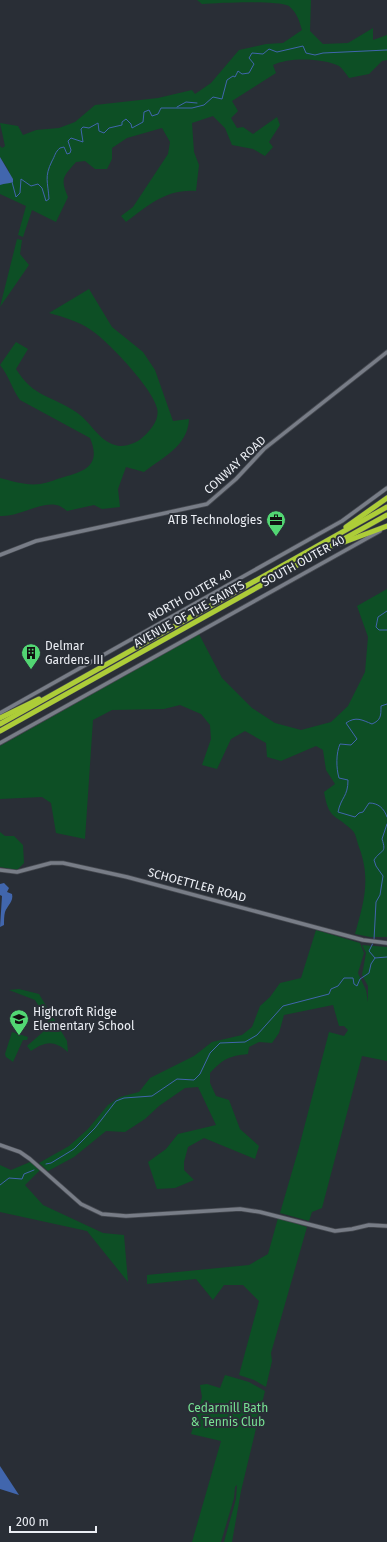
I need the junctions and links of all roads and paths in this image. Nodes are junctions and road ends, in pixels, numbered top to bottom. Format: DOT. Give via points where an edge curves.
graph roads {
  1 [pos="387,352"];
  2 [pos="387,488"];
  3 [pos="387,498"];
  4 [pos="387,507"];
  5 [pos="387,515"];
  6 [pos="387,527"];
  7 [pos="340,533"];
  8 [pos="330,546"];
  9 [pos="0,555"];
  10 [pos="52,695"];
  11 [pos="0,713"];
  12 [pos="0,718"];
  13 [pos="0,724"];
  14 [pos="0,732"];
  15 [pos="0,743"];
  16 [pos="0,870"];
  17 [pos="386,943"];
  18 [pos="0,1145"];
  19 [pos="387,1226"];
  1 -- 9 [label="street, CONWAY ROAD" via="264,449 232,484 207,504 36,541"];
  2 -- 11 [label="street, NORTH OUTER 40" via="318,535"];
  3 -- 7 [label="highway"];
  4 -- 7 [label="highway, AVENUE OF THE SAINTS"];
  5 -- 8 [label="highway, AVENUE OF THE SAINTS"];
  6 -- 8 [label="highway"];
  6 -- 15 [label="street, SOUTH OUTER 40"];
  7 -- 10 [label="highway, AVENUE OF THE SAINTS"];
  8 -- 14 [label="highway, AVENUE OF THE SAINTS"];
  10 -- 12 [label="highway"];
  10 -- 13 [label="highway, AVENUE OF THE SAINTS"];
  16 -- 17 [label="street, SCHOETTLER ROAD" via="17,872 51,863 63,863 127,877 363,940"];
  18 -- 19 [label="street" via="30,1159 81,1204 102,1214 126,1216 240,1209 335,1231 352,1230 369,1224"];
}
